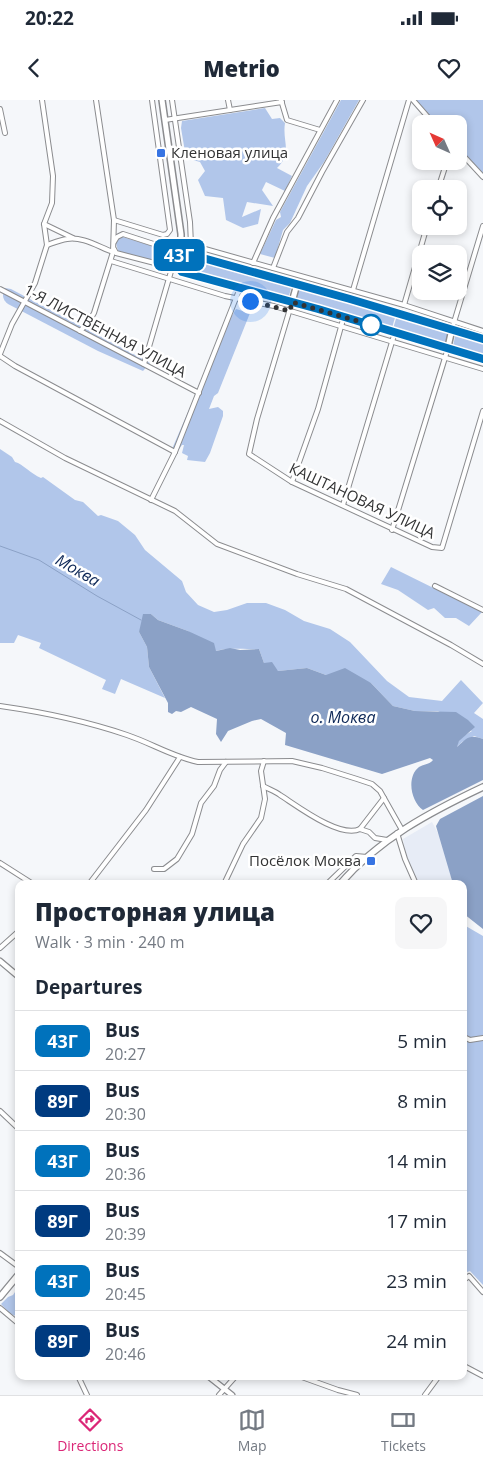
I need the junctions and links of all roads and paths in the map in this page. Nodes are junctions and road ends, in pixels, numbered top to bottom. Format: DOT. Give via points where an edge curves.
graph roads {
  1 [pos="42,100"];
  2 [pos="96,100"];
  3 [pos="152,100"];
  4 [pos="162,100"];
  5 [pos="172,100"];
  6 [pos="228,100"];
  7 [pos="338,100"];
  8 [pos="363,100"];
  9 [pos="411,100"];
  10 [pos="282,101"];
  11 [pos="0,109"];
  12 [pos="230,110"];
  13 [pos="425,115"];
  14 [pos="175,118"];
  15 [pos="165,120"];
  16 [pos="320,130"];
  17 [pos="5,133"];
  18 [pos="468,161"];
  19 [pos="483,177"];
  20 [pos="114,220"];
  21 [pos="44,224"];
  22 [pos="483,226"];
  23 [pos="424,235"];
  24 [pos="74,238"];
  25 [pos="181,242"];
  26 [pos="47,245"];
  27 [pos="191,245"];
  28 [pos="115,253"];
  29 [pos="180,254"];
  30 [pos="190,254"];
  31 [pos="111,261"];
  32 [pos="253,263"];
  33 [pos="273,268"];
  34 [pos="175,269"];
  35 [pos="186,273"];
  36 [pos="300,275"];
  37 [pos="170,278"];
  38 [pos="297,284"];
  39 [pos="240,288"];
  40 [pos="0,290"];
  41 [pos="353,290"];
  42 [pos="236,298"];
  43 [pos="24,301"];
  44 [pos="292,302"];
  45 [pos="404,305"];
  46 [pos="290,311"];
  47 [pos="344,316"];
  48 [pos="454,321"];
  49 [pos="341,326"];
  50 [pos="452,329"];
  51 [pos="80,331"];
  52 [pos="483,331"];
  53 [pos="396,332"];
  54 [pos="483,338"];
  55 [pos="392,342"];
  56 [pos="448,347"];
  57 [pos="0,355"];
  58 [pos="445,358"];
  59 [pos="483,359"];
  60 [pos="144,364"];
  61 [pos="483,369"];
  62 [pos="198,393"];
  63 [pos="483,411"];
  64 [pos="0,421"];
  65 [pos="175,452"];
  66 [pos="292,482"];
  67 [pos="151,500"];
  68 [pos="343,505"];
  69 [pos="392,530"];
  70 [pos="435,586"];
  71 [pos="483,610"];
  72 [pos="483,664"];
  73 [pos="0,706"];
  74 [pos="180,757"];
  75 [pos="264,761"];
  76 [pos="226,762"];
  77 [pos="263,786"];
  78 [pos="483,787"];
  79 [pos="385,797"];
  80 [pos="360,829"];
  81 [pos="400,831"];
  82 [pos="387,840"];
  83 [pos="367,857"];
  84 [pos="0,863"];
  85 [pos="154,870"];
  86 [pos="27,880"];
  87 [pos="92,880"];
  88 [pos="226,880"];
  89 [pos="331,880"];
  90 [pos="346,880"];
  91 [pos="414,880"];
  92 [pos="15,935"];
  93 [pos="0,948"];
  94 [pos="0,961"];
  95 [pos="15,974"];
  96 [pos="467,1038"];
  97 [pos="483,1038"];
  98 [pos="0,1110"];
  99 [pos="15,1125"];
  100 [pos="0,1253"];
  101 [pos="15,1264"];
  102 [pos="467,1278"];
  103 [pos="15,1279"];
  104 [pos="483,1292"];
  105 [pos="0,1297"];
  106 [pos="0,1308"];
  107 [pos="15,1321"];
  108 [pos="467,1368"];
  109 [pos="483,1376"];
  110 [pos="80,1380"];
  111 [pos="213,1380"];
  112 [pos="232,1380"];
  113 [pos="310,1380"];
  114 [pos="435,1380"];
  115 [pos="224,1389"];
  116 [pos="87,1395"];
  117 [pos="219,1395"];
  118 [pos="232,1395"];
  119 [pos="357,1395"];
  120 [pos="425,1395"];
  1 -- 21 [label="street" via="53,176 52,203"];
  2 -- 20 [label="street"];
  3 -- 20 [label="street" via="170,230 163,235"];
  4 -- 15 [label="main road"];
  5 -- 14 [label="street"];
  6 -- 12 [label="street"];
  7 -- 16 [label="street"];
  8 -- 33 [label="street" via="298,218 287,232"];
  9 -- 13 [label="street"];
  9 -- 41 [label="street"];
  10 -- 12 [label="street"];
  10 -- 16 [label="street" via="287,120"];
  11 -- 17 [label="street"];
  12 -- 14 [label="street"];
  14 -- 15 [label="street"];
  14 -- 27 [label="street"];
  15 -- 25 [label="main road"];
  16 -- 32 [label="street"];
  18 -- 19 [label="street"];
  20 -- 28 [label="street"];
  21 -- 24 [label="street"];
  21 -- 26 [label="street"];
  22 -- 48 [label="street"];
  23 -- 45 [label="street"];
  24 -- 26 [label="street"];
  24 -- 28 [label="street"];
  25 -- 27 [label="street"];
  25 -- 29 [label="main road"];
  25 -- 30 [label="main road" via="182,248"];
  26 -- 43 [label="street" via="36,283"];
  27 -- 32 [label="street"];
  28 -- 29 [label="street" via="114,243 122,234"];
  28 -- 31 [label="street"];
  28 -- 34 [label="street"];
  29 -- 30 [label="main road"];
  29 -- 34 [label="main road" via="176,258"];
  30 -- 35 [label="main road" via="195,266"];
  30 -- 38 [label="main road"];
  31 -- 37 [label="street"];
  31 -- 51 [label="street" via="94,313"];
  32 -- 33 [label="street"];
  33 -- 36 [label="street"];
  34 -- 35 [label="main road"];
  34 -- 37 [label="street"];
  35 -- 39 [label="main road"];
  36 -- 38 [label="street"];
  36 -- 41 [label="street"];
  37 -- 42 [label="street"];
  37 -- 60 [label="street"];
  38 -- 44 [label="main road"];
  38 -- 50 [label="main road"];
  39 -- 42 [label="street"];
  39 -- 44 [label="main road"];
  40 -- 43 [label="street, 1-Я ЛИСТВЕННАЯ УЛИЦА"];
  41 -- 45 [label="street"];
  42 -- 46 [label="street"];
  42 -- 62 [label="street"];
  43 -- 51 [label="street, 1-Я ЛИСТВЕННАЯ УЛИЦА"];
  43 -- 57 [label="street"];
  44 -- 46 [label="street"];
  44 -- 47 [label="main road"];
  45 -- 48 [label="street"];
  46 -- 49 [label="street"];
  46 -- 66 [label="street, КАШТАНОВАЯ УЛИЦА" via="249,454"];
  47 -- 49 [label="street"];
  47 -- 53 [label="main road"];
  48 -- 50 [label="street"];
  48 -- 52 [label="street"];
  49 -- 55 [label="street"];
  49 -- 66 [label="street" via="318,409"];
  50 -- 54 [label="main road"];
  50 -- 56 [label="main road"];
  51 -- 60 [label="street, 1-Я ЛИСТВЕННАЯ УЛИЦА"];
  53 -- 55 [label="street"];
  53 -- 56 [label="main road"];
  55 -- 58 [label="street"];
  55 -- 68 [label="street"];
  56 -- 58 [label="street"];
  56 -- 59 [label="main road"];
  57 -- 65 [label="street"];
  58 -- 61 [label="street"];
  58 -- 69 [label="street"];
  60 -- 62 [label="street, 1-Я ЛИСТВЕННАЯ УЛИЦА"];
  62 -- 65 [label="street"];
  63 -- 69 [label="street, КАШТАНОВАЯ УЛИЦА" via="442,548"];
  64 -- 67 [label="street" via="65,458"];
  65 -- 67 [label="street"];
  66 -- 68 [label="street, КАШТАНОВАЯ УЛИЦА"];
  67 -- 72 [label="street" via="170,508 217,544 346,589"];
  68 -- 69 [label="street, КАШТАНОВАЯ УЛИЦА"];
  70 -- 71 [label="street"];
  73 -- 74 [label="street" via="106,728"];
  74 -- 76 [label="street" via="198,762"];
  74 -- 87 [label="street" via="128,835"];
  75 -- 76 [label="street"];
  75 -- 77 [label="street"];
  75 -- 79 [label="street" via="292,761 331,770 372,784"];
  76 -- 85 [label="street" via="201,803 192,834 177,859 164,870"];
  77 -- 80 [label="street" via="335,827 347,831"];
  77 -- 88 [label="street" via="261,818 243,844"];
  78 -- 81 [label="main road"];
  79 -- 80 [label="street"];
  79 -- 81 [label="street"];
  80 -- 82 [label="street" via="375,838"];
  81 -- 82 [label="main road"];
  81 -- 91 [label="street" via="405,859"];
  82 -- 83 [label="main road"];
  83 -- 89 [label="street" via="356,856"];
  83 -- 90 [label="main road"];
  84 -- 86 [label="street"];
  92 -- 93 [label="street"];
  94 -- 95 [label="street"];
  96 -- 97 [label="street"];
  98 -- 99 [label="street"];
  100 -- 101 [label="street"];
  102 -- 104 [label="street" via="470,1276"];
  103 -- 105 [label="main road"];
  106 -- 107 [label="street"];
  108 -- 109 [label="street"];
  110 -- 116 [label="street"];
  111 -- 115 [label="street"];
  112 -- 115 [label="street"];
  113 -- 119 [label="street"];
  114 -- 120 [label="street"];
  115 -- 117 [label="street"];
  115 -- 118 [label="street"];
}
